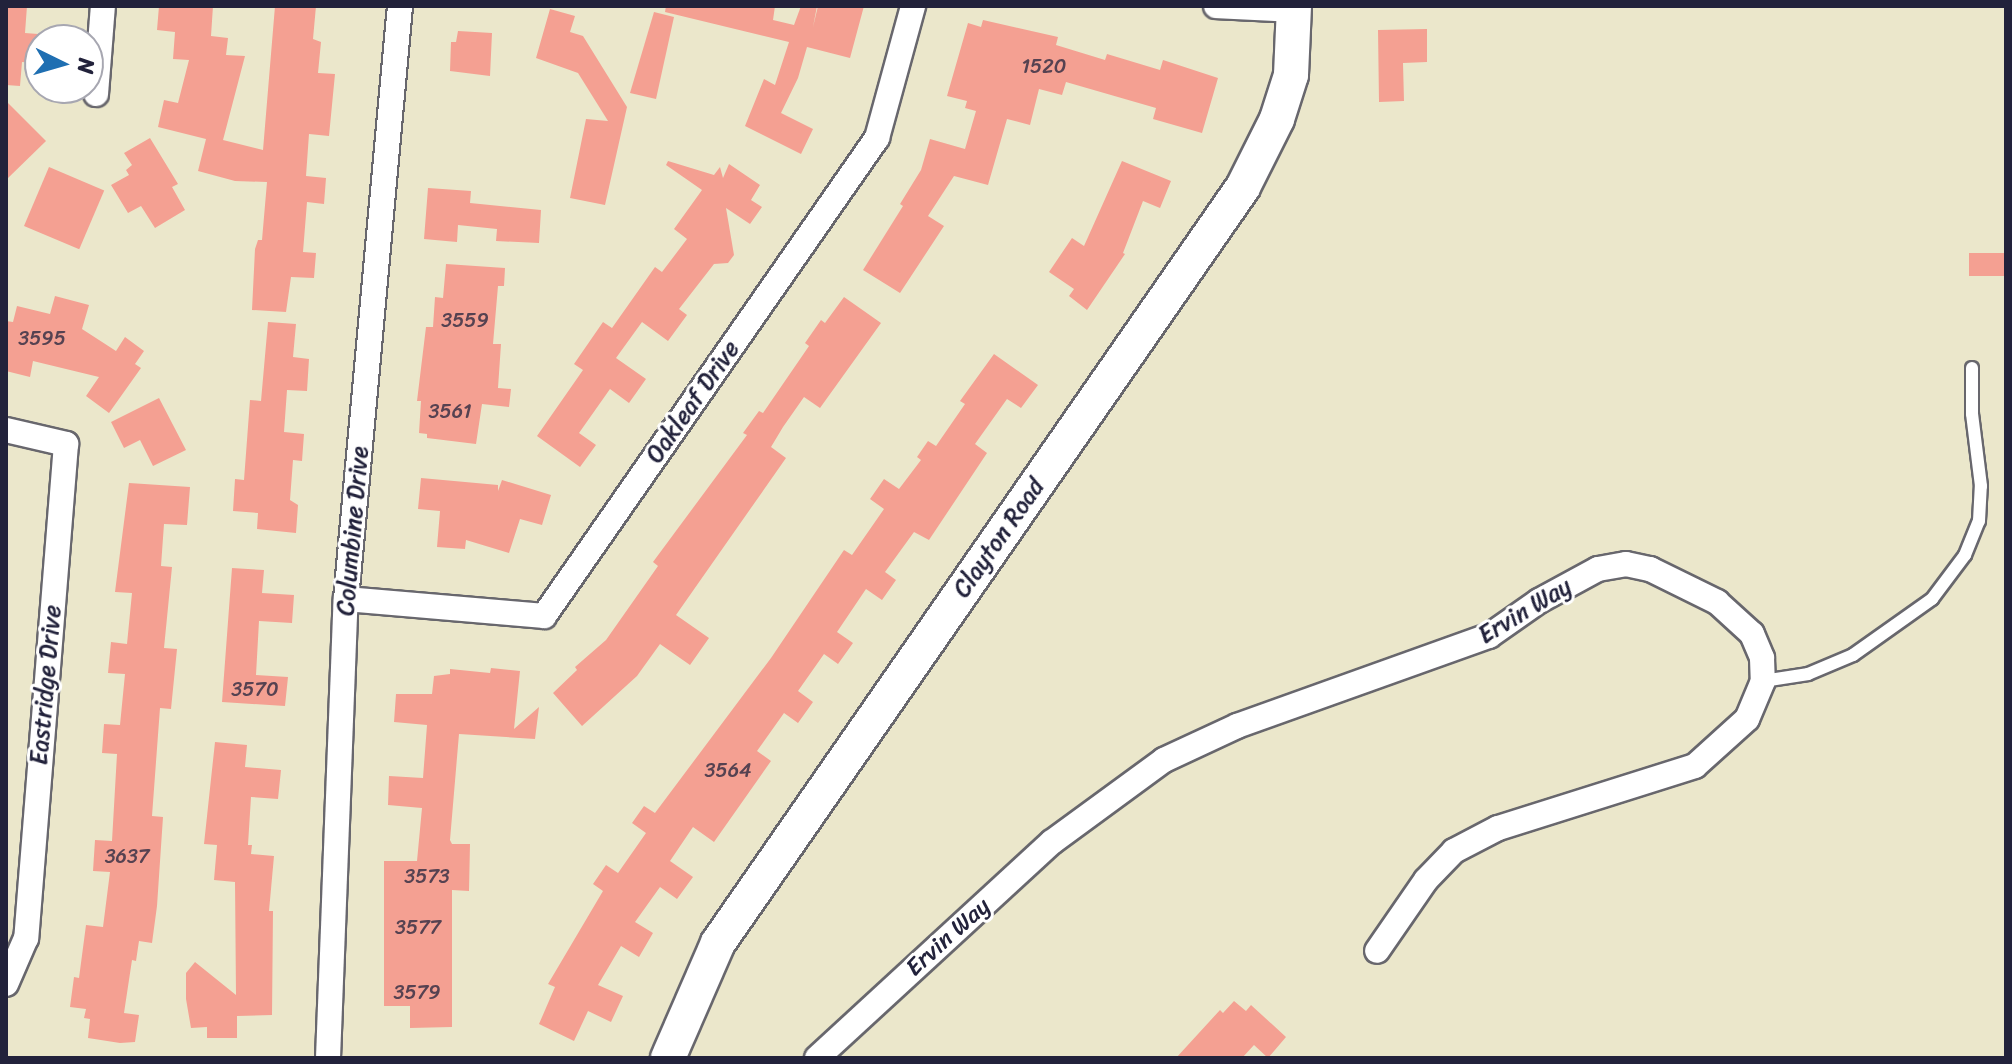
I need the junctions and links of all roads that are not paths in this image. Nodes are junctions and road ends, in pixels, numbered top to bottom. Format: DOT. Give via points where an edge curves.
graph roads {
  1 [pos="400,6"];
  2 [pos="913,6"];
  3 [pos="1216,6"];
  4 [pos="1294,8"];
  5 [pos="1972,368"];
  6 [pos="6,430"];
  7 [pos="346,599"];
  8 [pos="1763,681"];
  9 [pos="1377,951"];
  10 [pos="6,984"];
  11 [pos="328,1058"];
  12 [pos="668,1058"];
  13 [pos="817,1058"];
  1 -- 7 [label="street, Columbine Drive"];
  2 -- 7 [label="street, Oakleaf Drive" via="877,138 544,616"];
  3 -- 4 [label="street"];
  4 -- 12 [label="street, Clayton Road" via="1291,75 1277,119 1243,187 718,943"];
  5 -- 8 [label="lane" via="1980,498 1979,521 1965,555 1932,599 1866,648 1808,674"];
  6 -- 10 [label="street, Eastridge Drive" via="66,444 26,938"];
  7 -- 11 [label="street, Columbine Drive"];
  8 -- 9 [label="street" via="1747,719 1695,766 1498,828 1454,851 1426,880"];
  8 -- 13 [label="street, Ervin Way" via="1762,658 1752,634 1717,602 1650,569 1626,564 1598,569 1489,636 1237,726 1164,760 1052,842"];
}
